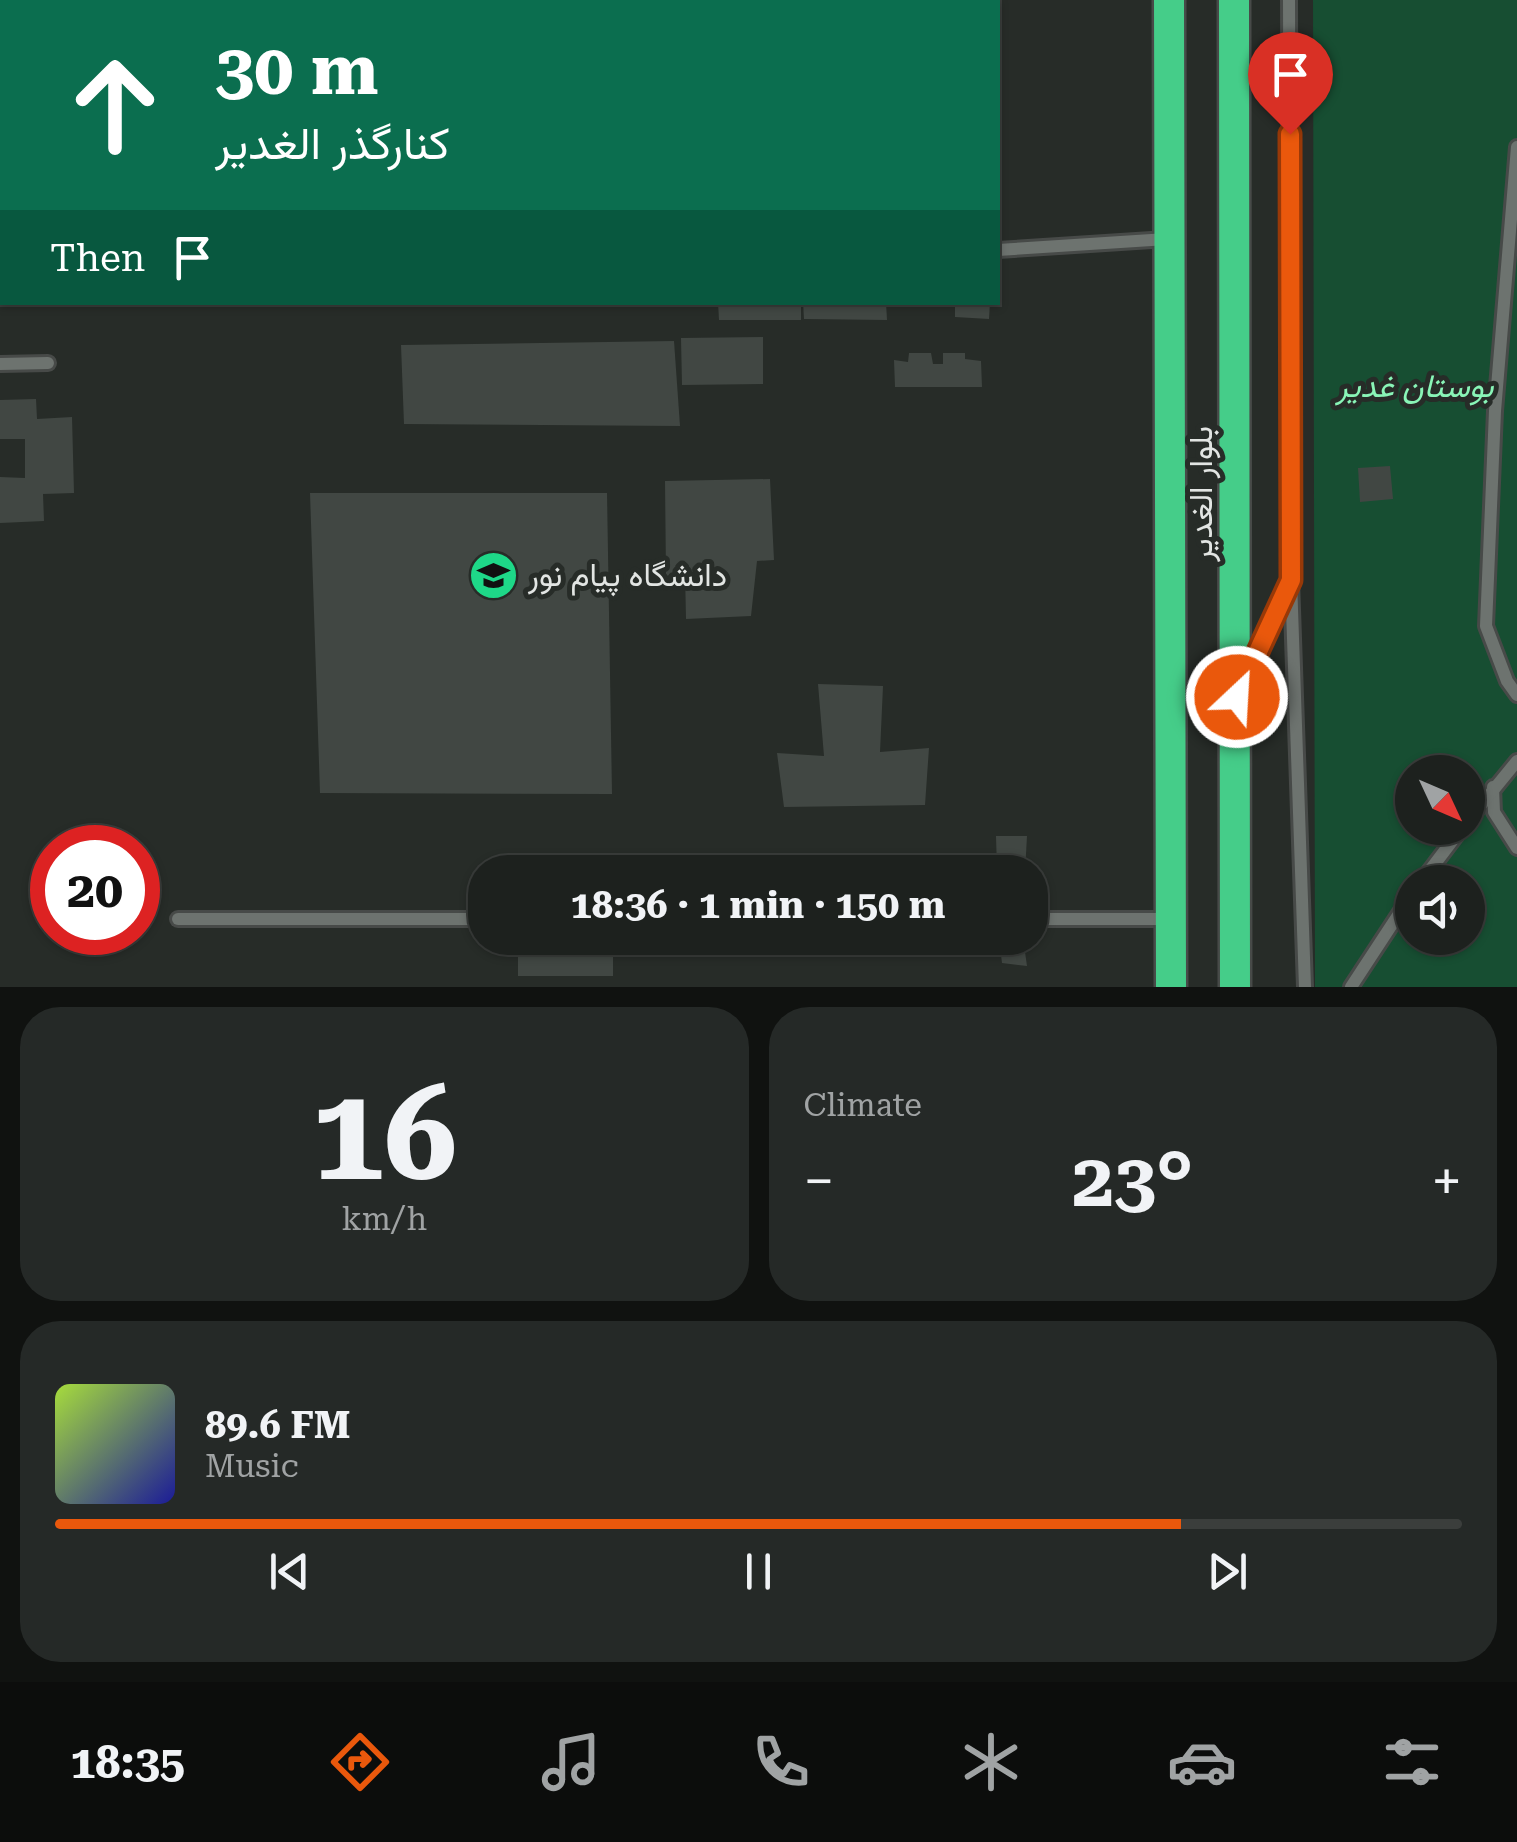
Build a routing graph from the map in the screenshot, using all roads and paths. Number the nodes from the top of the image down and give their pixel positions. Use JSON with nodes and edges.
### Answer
{"nodes":[{"id":1,"x":1169,"y":0,"type":"edge"},
{"id":2,"x":1234,"y":0,"type":"edge"},
{"id":3,"x":1289,"y":0,"type":"edge"},
{"id":4,"x":1517,"y":147,"type":"edge"},
{"id":5,"x":1170,"y":239,"type":"junction"},
{"id":6,"x":1000,"y":250,"type":"edge"},
{"id":7,"x":48,"y":363,"type":"dead end"},
{"id":8,"x":0,"y":364,"type":"edge"},
{"id":9,"x":1291,"y":580,"type":"junction"},
{"id":10,"x":1517,"y":695,"type":"edge"},
{"id":11,"x":1237,"y":697,"type":"junction"},
{"id":12,"x":1517,"y":762,"type":"edge"},
{"id":13,"x":1493,"y":787,"type":"junction"},
{"id":14,"x":1485,"y":798,"type":"edge"},
{"id":15,"x":1449,"y":845,"type":"edge"},
{"id":16,"x":1517,"y":848,"type":"edge"},
{"id":17,"x":1433,"y":865,"type":"edge"},
{"id":18,"x":1171,"y":918,"type":"junction"},
{"id":19,"x":178,"y":919,"type":"dead end"},
{"id":20,"x":468,"y":919,"type":"edge"},
{"id":21,"x":1048,"y":919,"type":"edge"},
{"id":22,"x":1395,"y":920,"type":"edge"},
{"id":23,"x":1171,"y":987,"type":"edge"},
{"id":24,"x":1235,"y":987,"type":"edge"},
{"id":25,"x":1305,"y":987,"type":"edge"},
{"id":26,"x":1351,"y":987,"type":"edge"}],
"edges":[{"from":1,"to":5,"type":"highway","name":"بلوار الغدیر"},
{"from":2,"to":11,"type":"highway","name":"بلوار الغدیر"},
{"from":3,"to":9,"type":"lane"},
{"from":4,"to":10,"type":"lane"},
{"from":5,"to":6,"type":"lane"},
{"from":5,"to":18,"type":"highway","name":"بلوار الغدیر"},
{"from":7,"to":8,"type":"lane"},
{"from":9,"to":11,"type":"lane"},
{"from":9,"to":25,"type":"lane"},
{"from":11,"to":24,"type":"highway","name":"بلوار الغدیر"},
{"from":12,"to":13,"type":"lane"},
{"from":13,"to":14,"type":"lane"},
{"from":13,"to":16,"type":"lane"},
{"from":15,"to":17,"type":"lane"},
{"from":18,"to":21,"type":"lane"},
{"from":18,"to":23,"type":"highway","name":"بلوار الغدیر"},
{"from":19,"to":20,"type":"lane"},
{"from":22,"to":26,"type":"lane"}]}
